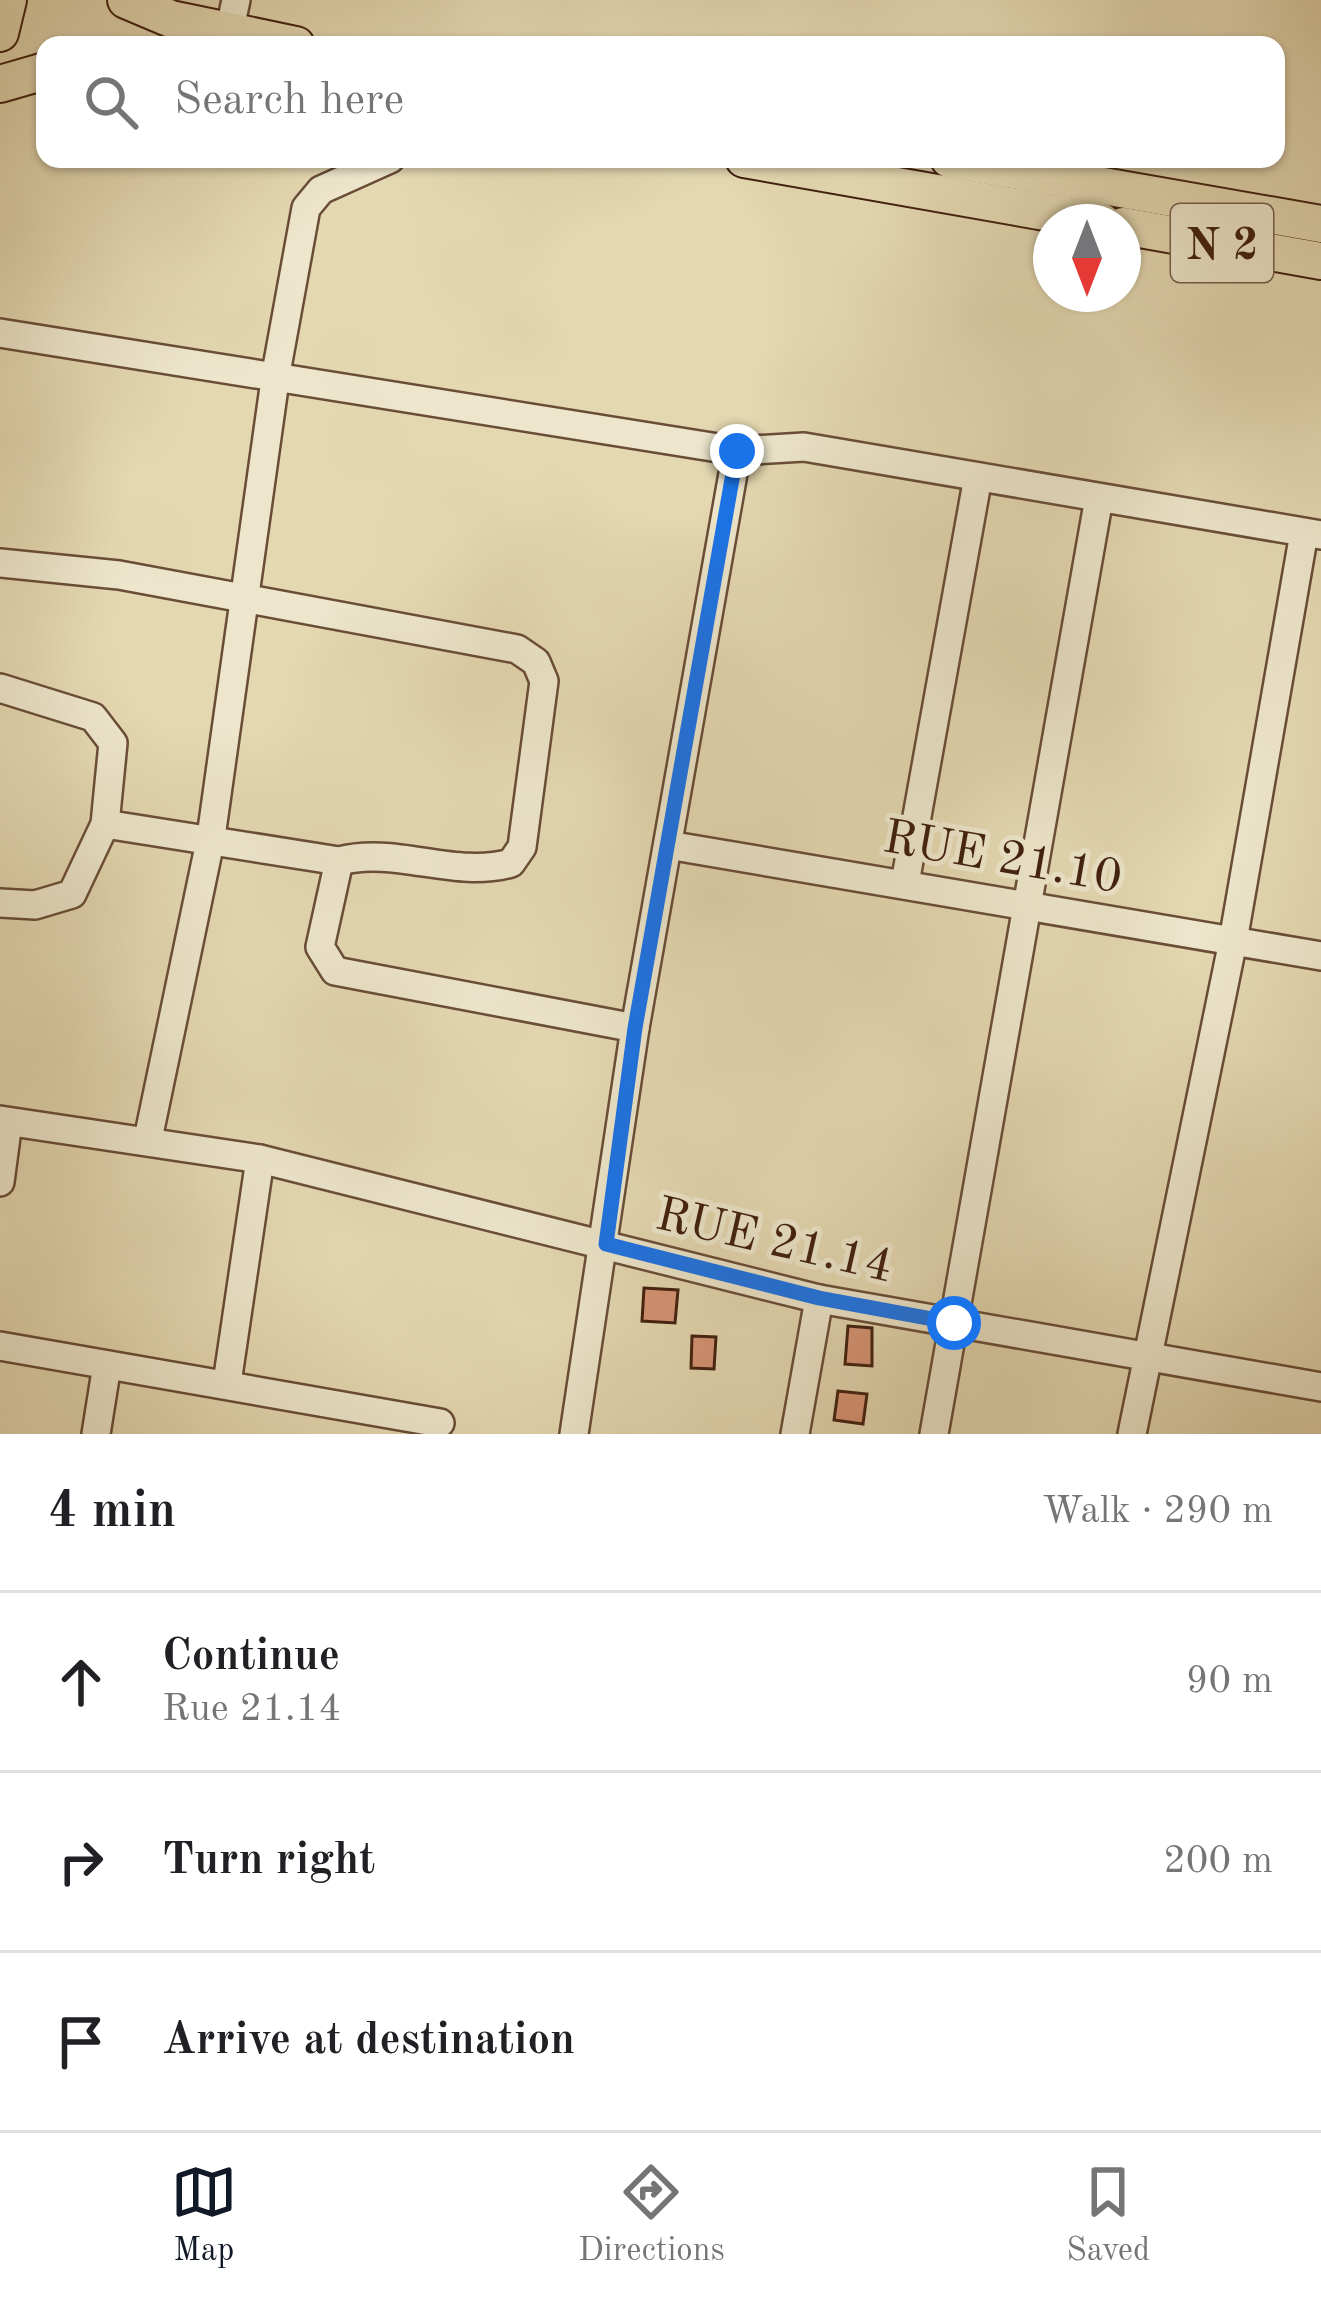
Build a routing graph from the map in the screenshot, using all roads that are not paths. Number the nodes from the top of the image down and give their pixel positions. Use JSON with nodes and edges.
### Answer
{"nodes":[{"id":1,"x":8,"y":0,"type":"edge"},
{"id":2,"x":126,"y":0,"type":"edge"},
{"id":3,"x":233,"y":17,"type":"edge"},
{"id":4,"x":0,"y":33,"type":"edge"},
{"id":5,"x":276,"y":36,"type":"edge"},
{"id":6,"x":36,"y":74,"type":"edge"},
{"id":7,"x":0,"y":84,"type":"edge"},
{"id":8,"x":369,"y":168,"type":"edge"},
{"id":9,"x":795,"y":168,"type":"edge"},
{"id":10,"x":1001,"y":168,"type":"edge"},
{"id":11,"x":1033,"y":210,"type":"edge"},
{"id":12,"x":1321,"y":224,"type":"edge"},
{"id":13,"x":1141,"y":229,"type":"edge"},
{"id":14,"x":1321,"y":261,"type":"edge"},
{"id":15,"x":0,"y":333,"type":"edge"},
{"id":16,"x":276,"y":373,"type":"junction"},
{"id":17,"x":737,"y":451,"type":"junction"},
{"id":18,"x":978,"y":477,"type":"junction"},
{"id":19,"x":1100,"y":498,"type":"junction"},
{"id":20,"x":1313,"y":534,"type":"edge"},
{"id":21,"x":0,"y":563,"type":"edge"},
{"id":22,"x":245,"y":601,"type":"junction"},
{"id":23,"x":0,"y":688,"type":"edge"},
{"id":24,"x":105,"y":824,"type":"junction"},
{"id":25,"x":211,"y":837,"type":"junction"},
{"id":26,"x":668,"y":845,"type":"junction"},
{"id":27,"x":339,"y":861,"type":"junction"},
{"id":28,"x":905,"y":883,"type":"junction"},
{"id":29,"x":0,"y":903,"type":"edge"},
{"id":30,"x":1026,"y":906,"type":"junction"},
{"id":31,"x":1233,"y":941,"type":"junction"},
{"id":32,"x":1321,"y":956,"type":"edge"},
{"id":33,"x":635,"y":1028,"type":"junction"},
{"id":34,"x":4,"y":1121,"type":"edge"},
{"id":35,"x":148,"y":1139,"type":"junction"},
{"id":36,"x":260,"y":1160,"type":"junction"},
{"id":37,"x":0,"y":1182,"type":"edge"},
{"id":38,"x":606,"y":1244,"type":"junction"},
{"id":39,"x":819,"y":1298,"type":"junction"},
{"id":40,"x":954,"y":1323,"type":"junction"},
{"id":41,"x":0,"y":1346,"type":"edge"},
{"id":42,"x":1145,"y":1356,"type":"junction"},
{"id":43,"x":107,"y":1365,"type":"junction"},
{"id":44,"x":227,"y":1384,"type":"junction"},
{"id":45,"x":1321,"y":1387,"type":"edge"},
{"id":46,"x":440,"y":1423,"type":"dead end"},
{"id":47,"x":96,"y":1434,"type":"edge"},
{"id":48,"x":574,"y":1434,"type":"edge"},
{"id":49,"x":795,"y":1434,"type":"edge"},
{"id":50,"x":934,"y":1434,"type":"edge"},
{"id":51,"x":1132,"y":1434,"type":"edge"}],
"edges":[{"from":1,"to":4,"type":"main road"},
{"from":2,"to":3,"type":"main road"},
{"from":3,"to":5,"type":"main road"},
{"from":6,"to":7,"type":"main road"},
{"from":8,"to":16,"type":"street"},
{"from":9,"to":11,"type":"main road","number":"N 2"},
{"from":10,"to":12,"type":"main road","number":"N 2"},
{"from":13,"to":14,"type":"main road","number":"N 2"},
{"from":15,"to":16,"type":"street"},
{"from":16,"to":17,"type":"street"},
{"from":16,"to":22,"type":"street"},
{"from":17,"to":18,"type":"street"},
{"from":17,"to":26,"type":"street"},
{"from":18,"to":19,"type":"street"},
{"from":18,"to":28,"type":"street"},
{"from":19,"to":20,"type":"street"},
{"from":19,"to":30,"type":"street"},
{"from":20,"to":31,"type":"street"},
{"from":21,"to":22,"type":"street"},
{"from":22,"to":25,"type":"street"},
{"from":22,"to":27,"type":"street"},
{"from":23,"to":24,"type":"street"},
{"from":24,"to":25,"type":"street"},
{"from":24,"to":29,"type":"street"},
{"from":25,"to":27,"type":"street"},
{"from":25,"to":35,"type":"street"},
{"from":26,"to":28,"type":"street","name":"RUE 21.10"},
{"from":26,"to":33,"type":"street"},
{"from":27,"to":33,"type":"street"},
{"from":28,"to":30,"type":"street","name":"RUE 21.10"},
{"from":30,"to":31,"type":"street","name":"RUE 21.10"},
{"from":30,"to":40,"type":"street"},
{"from":31,"to":32,"type":"street","name":"RUE 21.10"},
{"from":31,"to":42,"type":"street"},
{"from":33,"to":38,"type":"street"},
{"from":34,"to":35,"type":"street","name":"RUE 21.14"},
{"from":34,"to":37,"type":"street"},
{"from":35,"to":36,"type":"street","name":"RUE 21.14"},
{"from":36,"to":38,"type":"street","name":"RUE 21.14"},
{"from":36,"to":44,"type":"street"},
{"from":38,"to":39,"type":"street","name":"RUE 21.14"},
{"from":38,"to":48,"type":"street"},
{"from":39,"to":40,"type":"street","name":"RUE 21.14"},
{"from":39,"to":49,"type":"street"},
{"from":40,"to":42,"type":"street","name":"RUE 21.14"},
{"from":40,"to":50,"type":"street"},
{"from":41,"to":43,"type":"street"},
{"from":42,"to":45,"type":"street","name":"RUE 21.14"},
{"from":42,"to":51,"type":"street"},
{"from":43,"to":44,"type":"street"},
{"from":43,"to":47,"type":"street"},
{"from":44,"to":46,"type":"street"}]}
